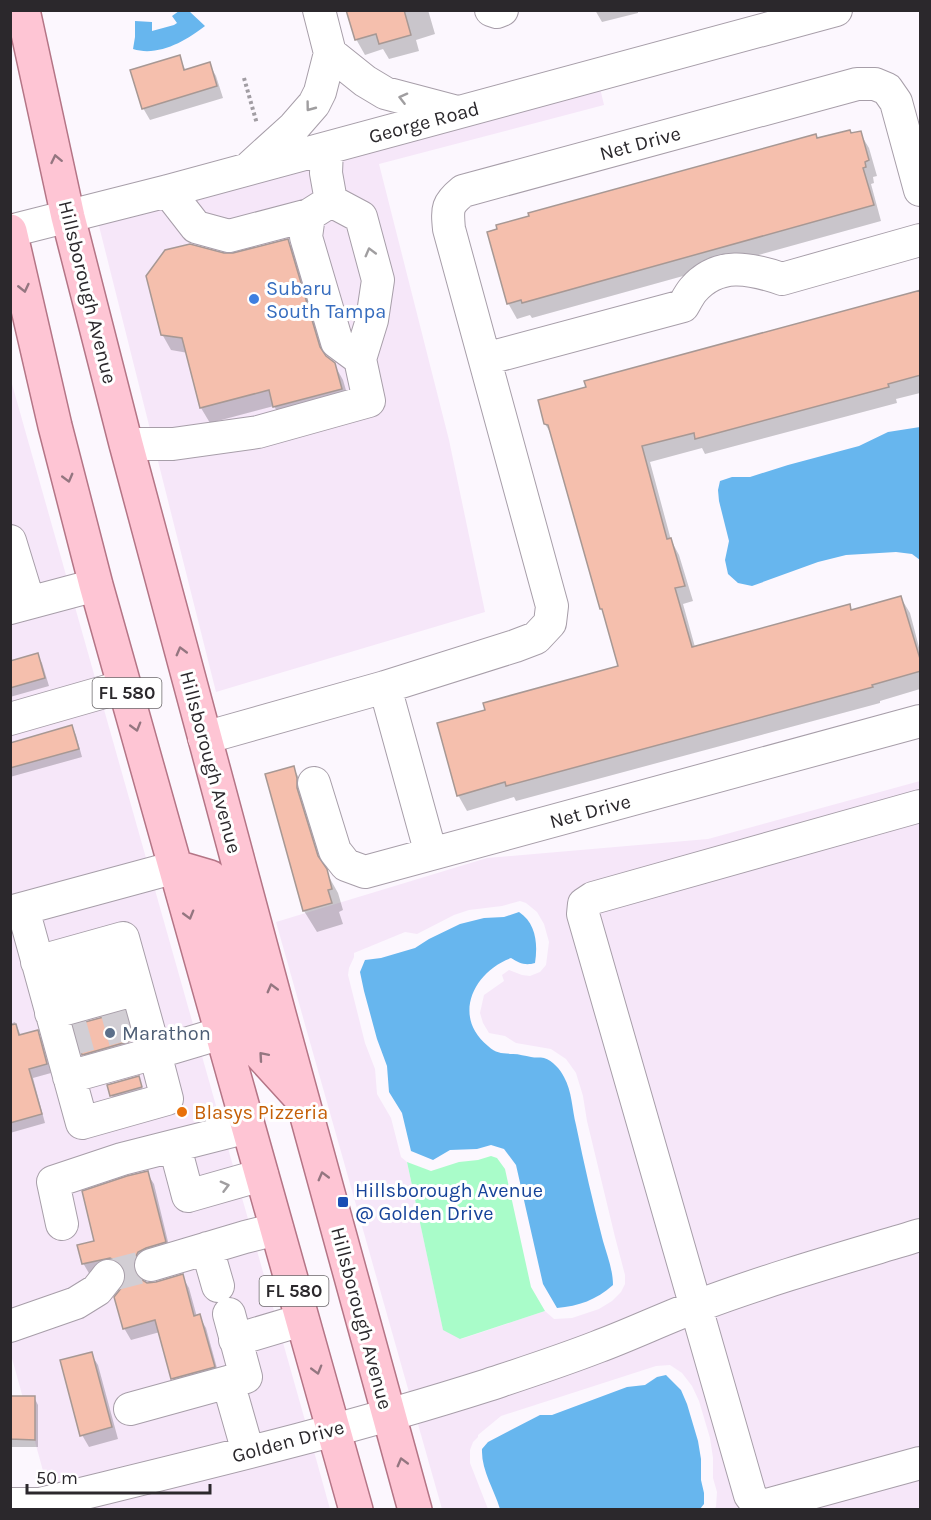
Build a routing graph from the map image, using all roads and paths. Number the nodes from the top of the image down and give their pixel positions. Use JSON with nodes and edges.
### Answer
{"nodes":[{"id":1,"x":23,"y":10,"type":"edge"},
{"id":2,"x":319,"y":10,"type":"edge"},
{"id":3,"x":491,"y":10,"type":"edge"},
{"id":4,"x":502,"y":10,"type":"edge"},
{"id":5,"x":836,"y":10,"type":"edge"},
{"id":6,"x":330,"y":53,"type":"junction"},
{"id":7,"x":244,"y":78,"type":"dead end"},
{"id":8,"x":460,"y":112,"type":"junction"},
{"id":9,"x":258,"y":124,"type":"dead end"},
{"id":10,"x":327,"y":148,"type":"junction"},
{"id":11,"x":245,"y":170,"type":"junction"},
{"id":12,"x":921,"y":190,"type":"edge"},
{"id":13,"x":168,"y":191,"type":"junction"},
{"id":14,"x":320,"y":208,"type":"junction"},
{"id":15,"x":68,"y":217,"type":"junction"},
{"id":16,"x":10,"y":231,"type":"edge"},
{"id":17,"x":921,"y":240,"type":"edge"},
{"id":18,"x":360,"y":359,"type":"junction"},
{"id":19,"x":485,"y":359,"type":"junction"},
{"id":20,"x":126,"y":444,"type":"junction"},
{"id":21,"x":10,"y":541,"type":"edge"},
{"id":22,"x":96,"y":585,"type":"junction"},
{"id":23,"x":20,"y":605,"type":"edge"},
{"id":24,"x":125,"y":686,"type":"junction"},
{"id":25,"x":385,"y":687,"type":"junction"},
{"id":26,"x":10,"y":719,"type":"edge"},
{"id":27,"x":921,"y":721,"type":"edge"},
{"id":28,"x":204,"y":738,"type":"junction"},
{"id":29,"x":314,"y":783,"type":"dead end"},
{"id":30,"x":921,"y":806,"type":"edge"},
{"id":31,"x":431,"y":854,"type":"junction"},
{"id":32,"x":176,"y":867,"type":"junction"},
{"id":33,"x":17,"y":911,"type":"edge"},
{"id":34,"x":133,"y":975,"type":"junction"},
{"id":35,"x":44,"y":987,"type":"junction"},
{"id":36,"x":222,"y":1033,"type":"junction"},
{"id":37,"x":158,"y":1066,"type":"junction"},
{"id":38,"x":72,"y":1090,"type":"junction"},
{"id":39,"x":302,"y":1100,"type":"junction"},
{"id":40,"x":249,"y":1127,"type":"junction"},
{"id":41,"x":175,"y":1147,"type":"junction"},
{"id":42,"x":262,"y":1176,"type":"junction"},
{"id":43,"x":62,"y":1224,"type":"dead end"},
{"id":44,"x":277,"y":1229,"type":"junction"},
{"id":45,"x":921,"y":1235,"type":"edge"},
{"id":46,"x":207,"y":1248,"type":"junction"},
{"id":47,"x":151,"y":1265,"type":"tunnel mouth"},
{"id":48,"x":108,"y":1276,"type":"tunnel mouth"},
{"id":49,"x":697,"y":1306,"type":"junction"},
{"id":50,"x":227,"y":1313,"type":"junction"},
{"id":51,"x":302,"y":1320,"type":"junction"},
{"id":52,"x":10,"y":1326,"type":"edge"},
{"id":53,"x":228,"y":1382,"type":"junction"},
{"id":54,"x":130,"y":1409,"type":"dead end"},
{"id":55,"x":389,"y":1414,"type":"junction"},
{"id":56,"x":334,"y":1430,"type":"junction"},
{"id":57,"x":248,"y":1452,"type":"junction"},
{"id":58,"x":921,"y":1463,"type":"edge"},
{"id":59,"x":71,"y":1503,"type":"edge"},
{"id":60,"x":10,"y":1504,"type":"edge"},
{"id":61,"x":356,"y":1509,"type":"edge"},
{"id":62,"x":415,"y":1509,"type":"edge"}],
"edges":[{"from":15,"to":1,"type":"main road","name":"Hillsborough Avenue","number":"FL 580","one_way":true},
{"from":2,"to":6,"type":"street"},
{"from":3,"to":4,"type":"street"},
{"from":5,"to":8,"type":"street","name":"George Road"},
{"from":8,"to":6,"type":"street","one_way":true},
{"from":6,"to":11,"type":"street","one_way":true},
{"from":7,"to":9,"type":"path"},
{"from":8,"to":10,"type":"street","name":"George Road"},
{"from":10,"to":11,"type":"street","name":"George Road"},
{"from":10,"to":14,"type":"street"},
{"from":11,"to":13,"type":"street","name":"George Road"},
{"from":12,"to":19,"type":"street","name":"Net Drive"},
{"from":13,"to":14,"type":"street"},
{"from":13,"to":15,"type":"street","name":"George Road"},
{"from":14,"to":18,"type":"street"},
{"from":18,"to":14,"type":"street","one_way":true},
{"from":15,"to":16,"type":"street","name":"George Road"},
{"from":15,"to":20,"type":"main road","name":"Hillsborough Avenue","number":"FL 580"},
{"from":16,"to":22,"type":"main road","number":"FL 580","one_way":true},
{"from":17,"to":19,"type":"street"},
{"from":18,"to":20,"type":"street"},
{"from":19,"to":25,"type":"street","name":"Net Drive"},
{"from":28,"to":20,"type":"main road","name":"Hillsborough Avenue","number":"FL 580","one_way":true},
{"from":21,"to":23,"type":"street"},
{"from":22,"to":23,"type":"street"},
{"from":22,"to":24,"type":"main road","number":"FL 580"},
{"from":24,"to":26,"type":"street"},
{"from":24,"to":32,"type":"main road","number":"FL 580","one_way":true},
{"from":25,"to":28,"type":"street","name":"Net Drive"},
{"from":25,"to":31,"type":"street"},
{"from":27,"to":31,"type":"street","name":"Net Drive"},
{"from":39,"to":28,"type":"main road","name":"Hillsborough Avenue","number":"FL 580","one_way":true},
{"from":29,"to":31,"type":"street","name":"Net Drive"},
{"from":30,"to":49,"type":"street"},
{"from":32,"to":33,"type":"street"},
{"from":32,"to":36,"type":"main road","number":"FL 580","one_way":true},
{"from":39,"to":32,"type":"main road","one_way":true},
{"from":33,"to":35,"type":"street"},
{"from":34,"to":35,"type":"street"},
{"from":34,"to":35,"type":"street"},
{"from":34,"to":37,"type":"street"},
{"from":35,"to":38,"type":"street"},
{"from":36,"to":37,"type":"street"},
{"from":36,"to":40,"type":"main road","number":"FL 580"},
{"from":37,"to":38,"type":"street"},
{"from":37,"to":38,"type":"street"},
{"from":55,"to":39,"type":"main road","name":"Hillsborough Avenue","number":"FL 580","one_way":true},
{"from":40,"to":41,"type":"street"},
{"from":40,"to":42,"type":"main road","number":"FL 580"},
{"from":41,"to":42,"type":"street","one_way":true},
{"from":41,"to":43,"type":"street"},
{"from":42,"to":44,"type":"main road","number":"FL 580"},
{"from":44,"to":46,"type":"street"},
{"from":44,"to":51,"type":"main road","number":"FL 580"},
{"from":45,"to":49,"type":"street","name":"Golden Drive"},
{"from":46,"to":47,"type":"street"},
{"from":46,"to":50,"type":"street"},
{"from":48,"to":52,"type":"street"},
{"from":49,"to":55,"type":"street","name":"Golden Drive"},
{"from":49,"to":58,"type":"street"},
{"from":50,"to":51,"type":"street"},
{"from":50,"to":53,"type":"street"},
{"from":51,"to":56,"type":"main road","number":"FL 580","one_way":true},
{"from":53,"to":54,"type":"street"},
{"from":53,"to":57,"type":"street"},
{"from":55,"to":56,"type":"street","name":"Golden Drive"},
{"from":62,"to":55,"type":"main road","name":"Hillsborough Avenue","number":"FL 580","one_way":true},
{"from":56,"to":57,"type":"street","name":"Golden Drive"},
{"from":56,"to":61,"type":"main road","number":"FL 580"},
{"from":57,"to":59,"type":"street","name":"Golden Drive"},
{"from":59,"to":60,"type":"street","name":"Golden Drive"}]}
